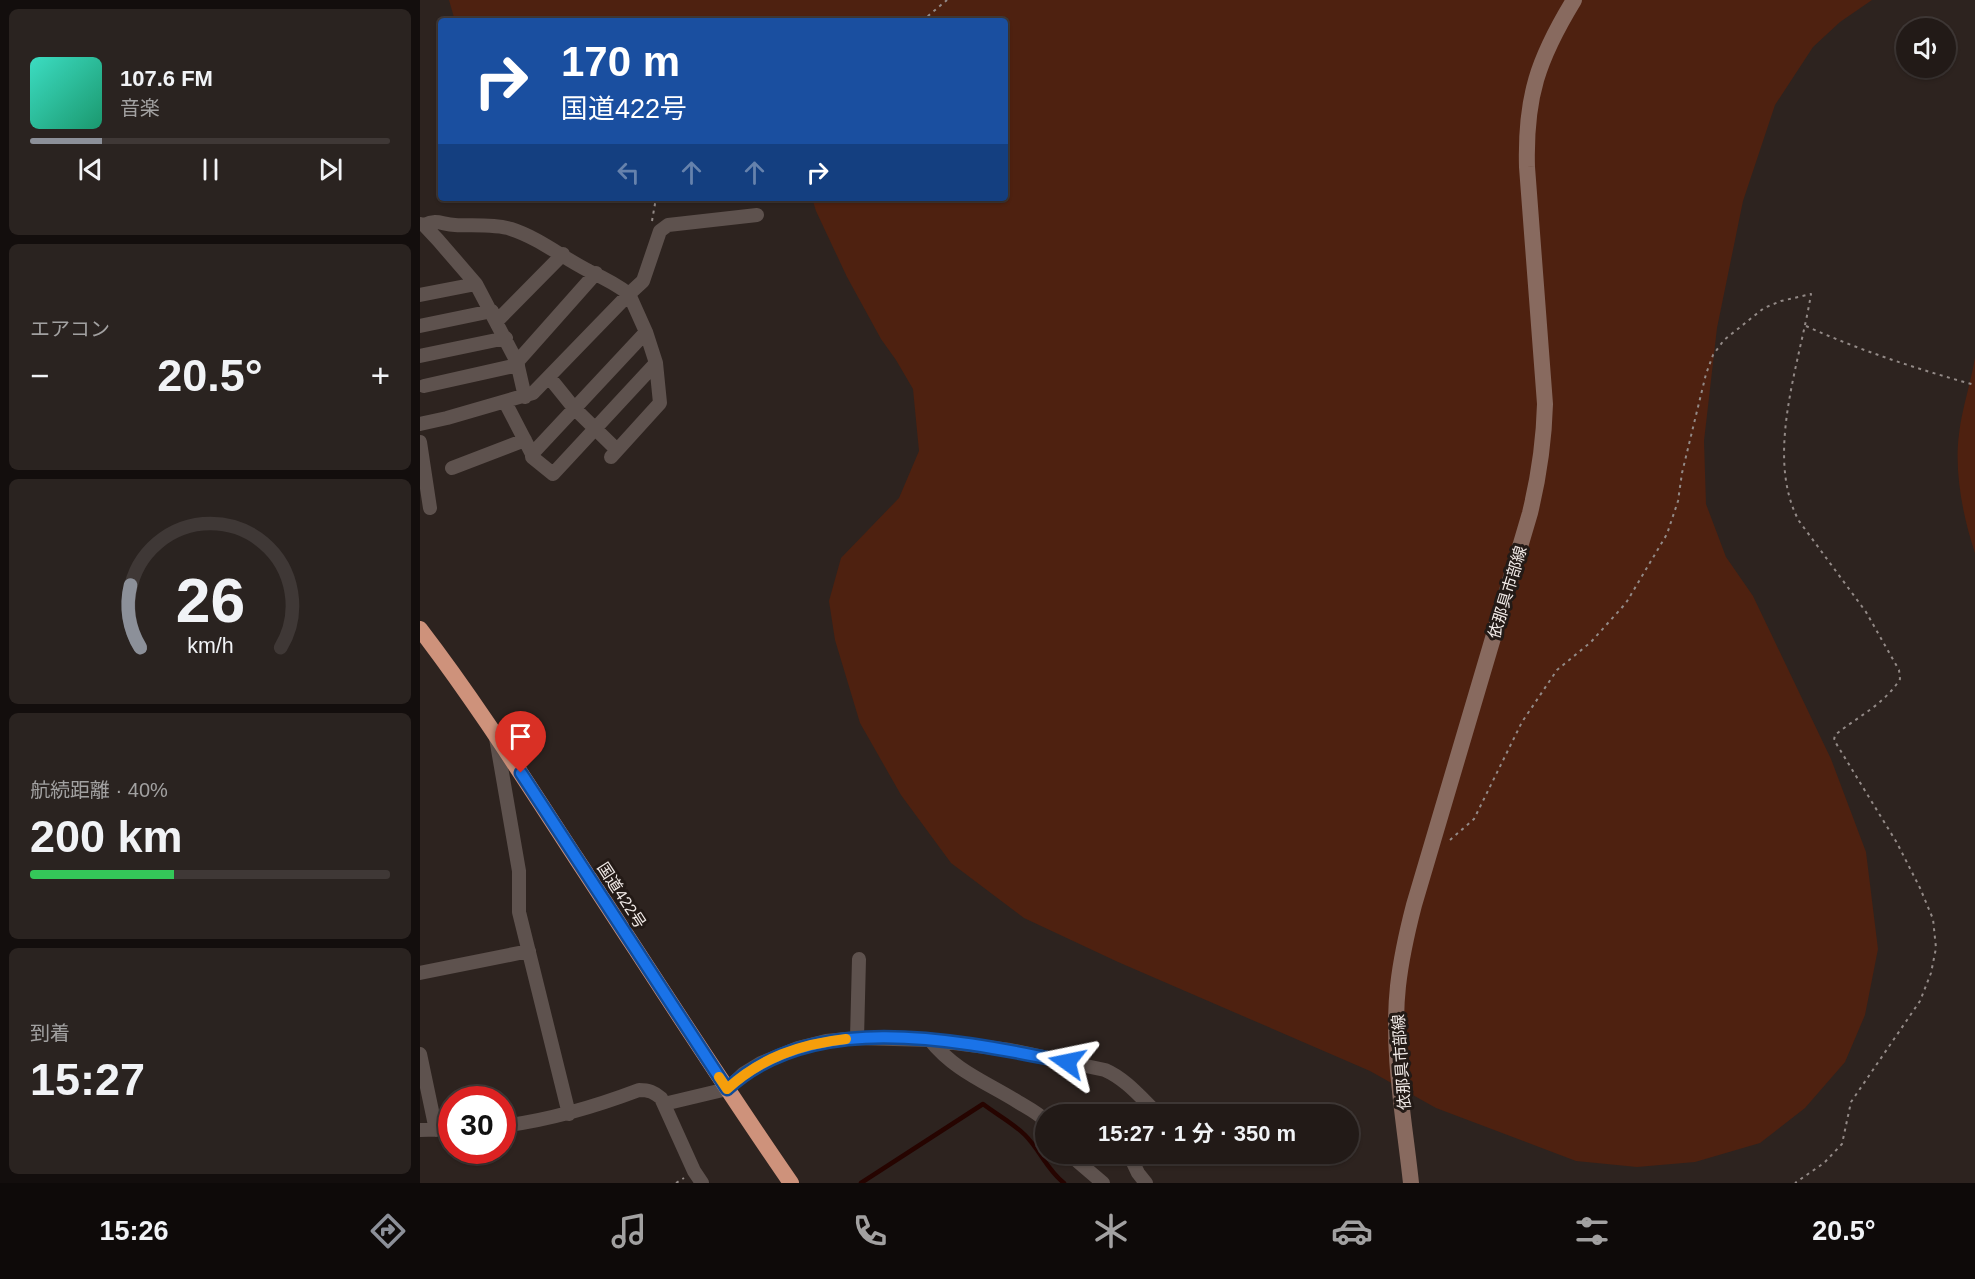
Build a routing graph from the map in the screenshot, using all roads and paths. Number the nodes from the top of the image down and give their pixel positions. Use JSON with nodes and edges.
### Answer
{"nodes":[{"id":1,"x":946,"y":0,"type":"edge"},
{"id":2,"x":1574,"y":0,"type":"edge"},
{"id":3,"x":925,"y":18,"type":"edge"},
{"id":4,"x":757,"y":215,"type":"dead end"},
{"id":5,"x":422,"y":225,"type":"edge"},
{"id":6,"x":562,"y":254,"type":"junction"},
{"id":7,"x":596,"y":273,"type":"junction"},
{"id":8,"x":476,"y":284,"type":"junction"},
{"id":9,"x":629,"y":294,"type":"junction"},
{"id":10,"x":420,"y":295,"type":"edge"},
{"id":11,"x":494,"y":316,"type":"junction"},
{"id":12,"x":420,"y":326,"type":"edge"},
{"id":13,"x":1806,"y":326,"type":"junction"},
{"id":14,"x":646,"y":332,"type":"junction"},
{"id":15,"x":506,"y":338,"type":"junction"},
{"id":16,"x":420,"y":356,"type":"edge"},
{"id":17,"x":656,"y":363,"type":"junction"},
{"id":18,"x":518,"y":364,"type":"junction"},
{"id":19,"x":549,"y":377,"type":"junction"},
{"id":20,"x":1975,"y":385,"type":"edge"},
{"id":21,"x":424,"y":386,"type":"dead end"},
{"id":22,"x":525,"y":397,"type":"junction"},
{"id":23,"x":505,"y":402,"type":"junction"},
{"id":24,"x":574,"y":408,"type":"junction"},
{"id":25,"x":420,"y":423,"type":"edge"},
{"id":26,"x":596,"y":429,"type":"junction"},
{"id":27,"x":525,"y":440,"type":"junction"},
{"id":28,"x":420,"y":442,"type":"edge"},
{"id":29,"x":532,"y":454,"type":"junction"},
{"id":30,"x":452,"y":468,"type":"dead end"},
{"id":31,"x":430,"y":508,"type":"dead end"},
{"id":32,"x":420,"y":629,"type":"edge"},
{"id":33,"x":495,"y":734,"type":"junction"},
{"id":34,"x":1427,"y":859,"type":"junction"},
{"id":35,"x":529,"y":951,"type":"junction"},
{"id":36,"x":859,"y":959,"type":"dead end"},
{"id":37,"x":420,"y":973,"type":"edge"},
{"id":38,"x":857,"y":1038,"type":"junction"},
{"id":39,"x":930,"y":1040,"type":"junction"},
{"id":40,"x":420,"y":1054,"type":"edge"},
{"id":41,"x":727,"y":1089,"type":"junction"},
{"id":42,"x":664,"y":1104,"type":"junction"},
{"id":43,"x":1147,"y":1104,"type":"edge"},
{"id":44,"x":569,"y":1114,"type":"junction"},
{"id":45,"x":1035,"y":1114,"type":"edge"},
{"id":46,"x":516,"y":1124,"type":"edge"},
{"id":47,"x":420,"y":1130,"type":"edge"},
{"id":48,"x":436,"y":1130,"type":"joint"},
{"id":49,"x":1081,"y":1164,"type":"edge"},
{"id":50,"x":1134,"y":1164,"type":"edge"},
{"id":51,"x":702,"y":1183,"type":"edge"},
{"id":52,"x":791,"y":1183,"type":"edge"},
{"id":53,"x":1103,"y":1183,"type":"edge"},
{"id":54,"x":1146,"y":1183,"type":"edge"},
{"id":55,"x":1411,"y":1183,"type":"edge"},
{"id":56,"x":1795,"y":1183,"type":"edge"}],
"edges":[{"from":1,"to":3,"type":"path"},
{"from":2,"to":34,"type":"main road","name":"依那具市部線"},
{"from":4,"to":9,"type":"street"},
{"from":5,"to":6,"type":"street"},
{"from":5,"to":8,"type":"street"},
{"from":6,"to":7,"type":"street"},
{"from":6,"to":11,"type":"street"},
{"from":7,"to":9,"type":"street"},
{"from":7,"to":18,"type":"street"},
{"from":8,"to":10,"type":"street"},
{"from":8,"to":11,"type":"street"},
{"from":9,"to":14,"type":"street"},
{"from":9,"to":19,"type":"street"},
{"from":11,"to":12,"type":"street"},
{"from":11,"to":15,"type":"street"},
{"from":13,"to":20,"type":"path"},
{"from":13,"to":34,"type":"path"},
{"from":13,"to":56,"type":"path"},
{"from":14,"to":17,"type":"street"},
{"from":14,"to":24,"type":"street"},
{"from":15,"to":16,"type":"street"},
{"from":15,"to":18,"type":"street"},
{"from":17,"to":26,"type":"street"},
{"from":17,"to":26,"type":"street"},
{"from":18,"to":21,"type":"street"},
{"from":18,"to":22,"type":"street"},
{"from":19,"to":22,"type":"street"},
{"from":19,"to":24,"type":"street"},
{"from":22,"to":23,"type":"street"},
{"from":23,"to":25,"type":"street"},
{"from":23,"to":27,"type":"street"},
{"from":24,"to":26,"type":"street"},
{"from":24,"to":29,"type":"street"},
{"from":26,"to":29,"type":"street"},
{"from":27,"to":29,"type":"street"},
{"from":27,"to":30,"type":"street"},
{"from":28,"to":31,"type":"street"},
{"from":32,"to":33,"type":"highway","name":"国道422号"},
{"from":33,"to":35,"type":"street"},
{"from":33,"to":41,"type":"highway","name":"国道422号"},
{"from":34,"to":55,"type":"main road","name":"依那具市部線"},
{"from":35,"to":37,"type":"street"},
{"from":35,"to":44,"type":"street"},
{"from":36,"to":38,"type":"street"},
{"from":38,"to":39,"type":"street"},
{"from":38,"to":41,"type":"street"},
{"from":39,"to":43,"type":"street"},
{"from":39,"to":45,"type":"street"},
{"from":40,"to":48,"type":"street"},
{"from":41,"to":42,"type":"street"},
{"from":41,"to":52,"type":"highway","name":"国道422号"},
{"from":42,"to":44,"type":"street"},
{"from":42,"to":51,"type":"street"},
{"from":44,"to":46,"type":"street"},
{"from":47,"to":48,"type":"street"},
{"from":49,"to":53,"type":"street"},
{"from":50,"to":54,"type":"street"}]}
